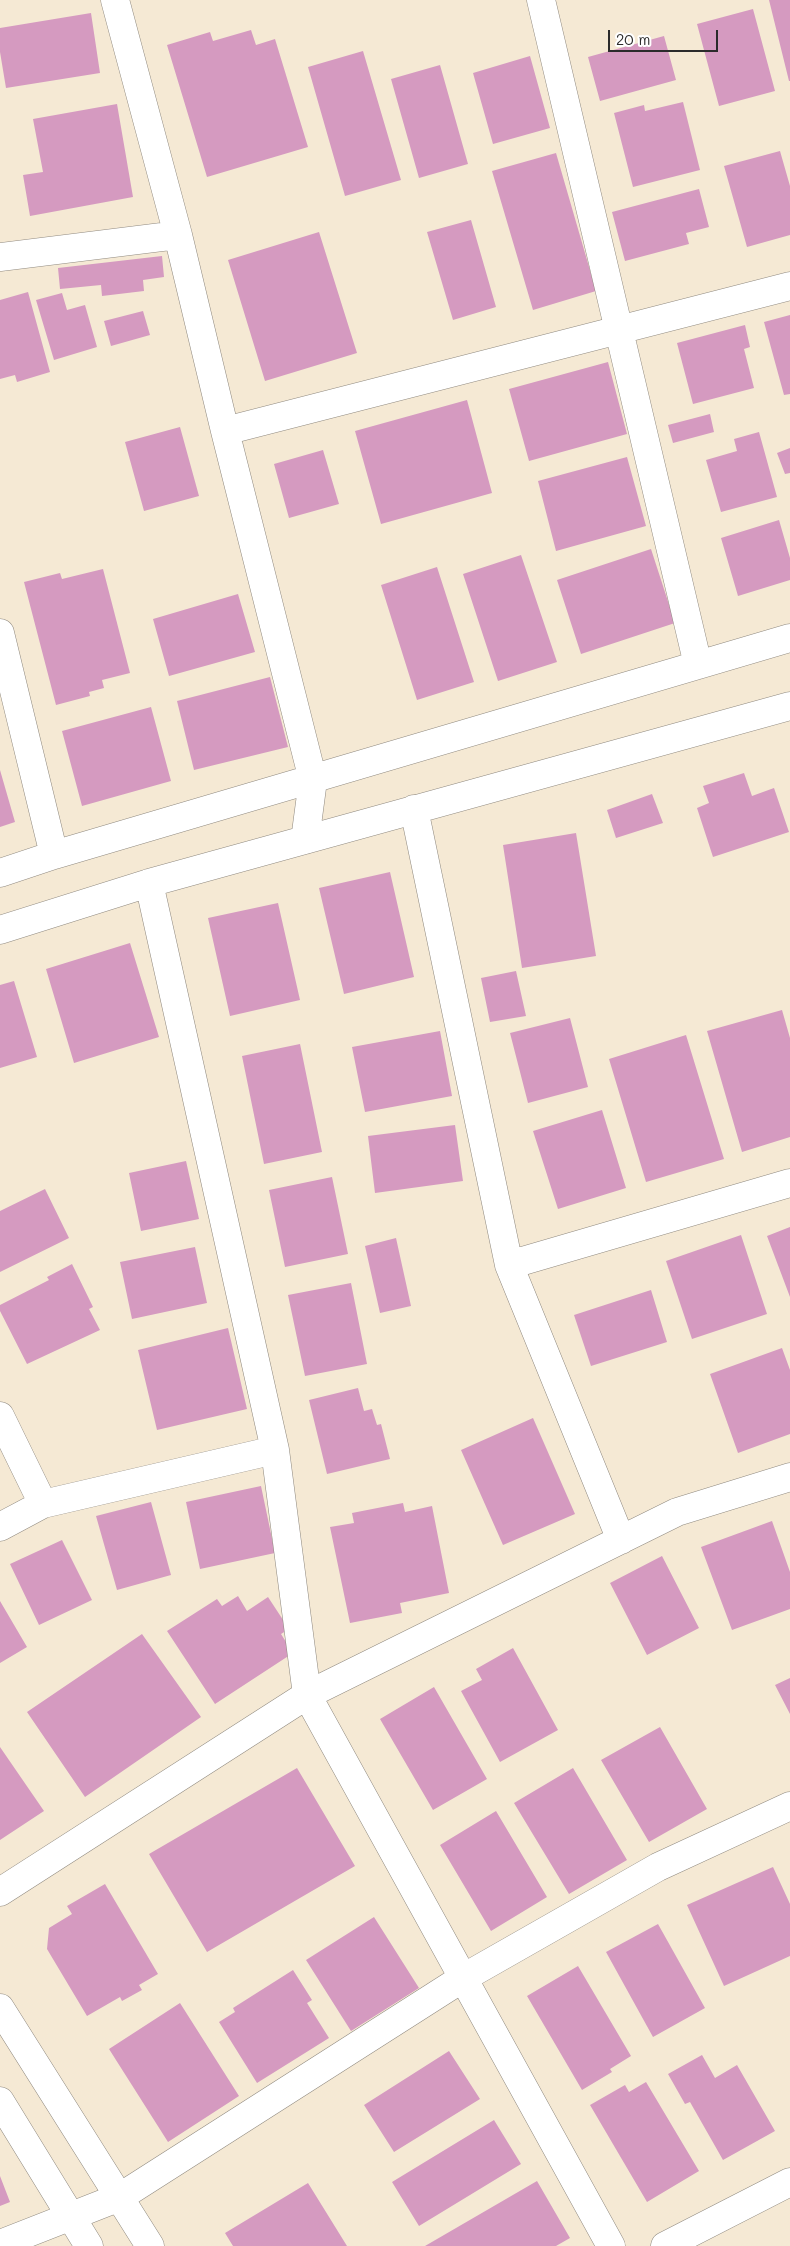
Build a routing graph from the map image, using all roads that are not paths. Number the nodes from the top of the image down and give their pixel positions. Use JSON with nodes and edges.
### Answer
{"nodes":[{"id":1,"x":115,"y":0,"type":"edge"},
{"id":2,"x":541,"y":0,"type":"edge"},
{"id":3,"x":178,"y":235,"type":"junction"},
{"id":4,"x":0,"y":257,"type":"edge"},
{"id":5,"x":790,"y":286,"type":"edge"},
{"id":6,"x":620,"y":331,"type":"junction"},
{"id":7,"x":225,"y":431,"type":"junction"},
{"id":8,"x":0,"y":633,"type":"edge"},
{"id":9,"x":790,"y":638,"type":"edge"},
{"id":10,"x":698,"y":665,"type":"junction"},
{"id":11,"x":790,"y":706,"type":"edge"},
{"id":12,"x":312,"y":780,"type":"junction"},
{"id":13,"x":414,"y":809,"type":"junction"},
{"id":14,"x":305,"y":840,"type":"junction"},
{"id":15,"x":54,"y":855,"type":"junction"},
{"id":16,"x":0,"y":873,"type":"edge"},
{"id":17,"x":149,"y":883,"type":"junction"},
{"id":18,"x":0,"y":930,"type":"edge"},
{"id":19,"x":790,"y":1183,"type":"edge"},
{"id":20,"x":509,"y":1265,"type":"junction"},
{"id":21,"x":0,"y":1416,"type":"edge"},
{"id":22,"x":275,"y":1450,"type":"junction"},
{"id":23,"x":790,"y":1477,"type":"edge"},
{"id":24,"x":43,"y":1504,"type":"junction"},
{"id":25,"x":0,"y":1527,"type":"edge"},
{"id":26,"x":621,"y":1540,"type":"junction"},
{"id":27,"x":307,"y":1695,"type":"junction"},
{"id":28,"x":790,"y":1806,"type":"edge"},
{"id":29,"x":0,"y":1892,"type":"edge"},
{"id":30,"x":463,"y":1978,"type":"junction"},
{"id":31,"x":0,"y":2008,"type":"edge"},
{"id":32,"x":0,"y":2101,"type":"edge"},
{"id":33,"x":790,"y":2182,"type":"edge"},
{"id":34,"x":120,"y":2197,"type":"junction"},
{"id":35,"x":72,"y":2216,"type":"junction"},
{"id":36,"x":0,"y":2244,"type":"edge"},
{"id":37,"x":89,"y":2246,"type":"edge"},
{"id":38,"x":150,"y":2246,"type":"edge"},
{"id":39,"x":611,"y":2246,"type":"edge"},
{"id":40,"x":665,"y":2246,"type":"edge"}],
"edges":[{"from":1,"to":3,"type":"street"},
{"from":2,"to":6,"type":"street"},
{"from":3,"to":4,"type":"street"},
{"from":3,"to":7,"type":"street"},
{"from":5,"to":6,"type":"street"},
{"from":6,"to":7,"type":"street"},
{"from":6,"to":10,"type":"street"},
{"from":7,"to":12,"type":"street"},
{"from":8,"to":15,"type":"street"},
{"from":9,"to":10,"type":"street"},
{"from":10,"to":12,"type":"street"},
{"from":11,"to":13,"type":"street"},
{"from":12,"to":14,"type":"street"},
{"from":12,"to":15,"type":"street"},
{"from":13,"to":14,"type":"street"},
{"from":13,"to":20,"type":"street"},
{"from":14,"to":17,"type":"street"},
{"from":15,"to":16,"type":"street"},
{"from":17,"to":18,"type":"street"},
{"from":17,"to":22,"type":"street"},
{"from":19,"to":20,"type":"street"},
{"from":20,"to":26,"type":"street"},
{"from":21,"to":24,"type":"street"},
{"from":22,"to":24,"type":"street"},
{"from":22,"to":27,"type":"street"},
{"from":23,"to":26,"type":"street"},
{"from":24,"to":25,"type":"street"},
{"from":26,"to":27,"type":"street"},
{"from":27,"to":29,"type":"street"},
{"from":27,"to":30,"type":"street"},
{"from":28,"to":30,"type":"street"},
{"from":30,"to":34,"type":"street"},
{"from":30,"to":39,"type":"street"},
{"from":31,"to":34,"type":"street"},
{"from":32,"to":35,"type":"street"},
{"from":33,"to":40,"type":"street"},
{"from":34,"to":35,"type":"street"},
{"from":34,"to":38,"type":"street"},
{"from":35,"to":36,"type":"street"},
{"from":35,"to":37,"type":"street"}]}
